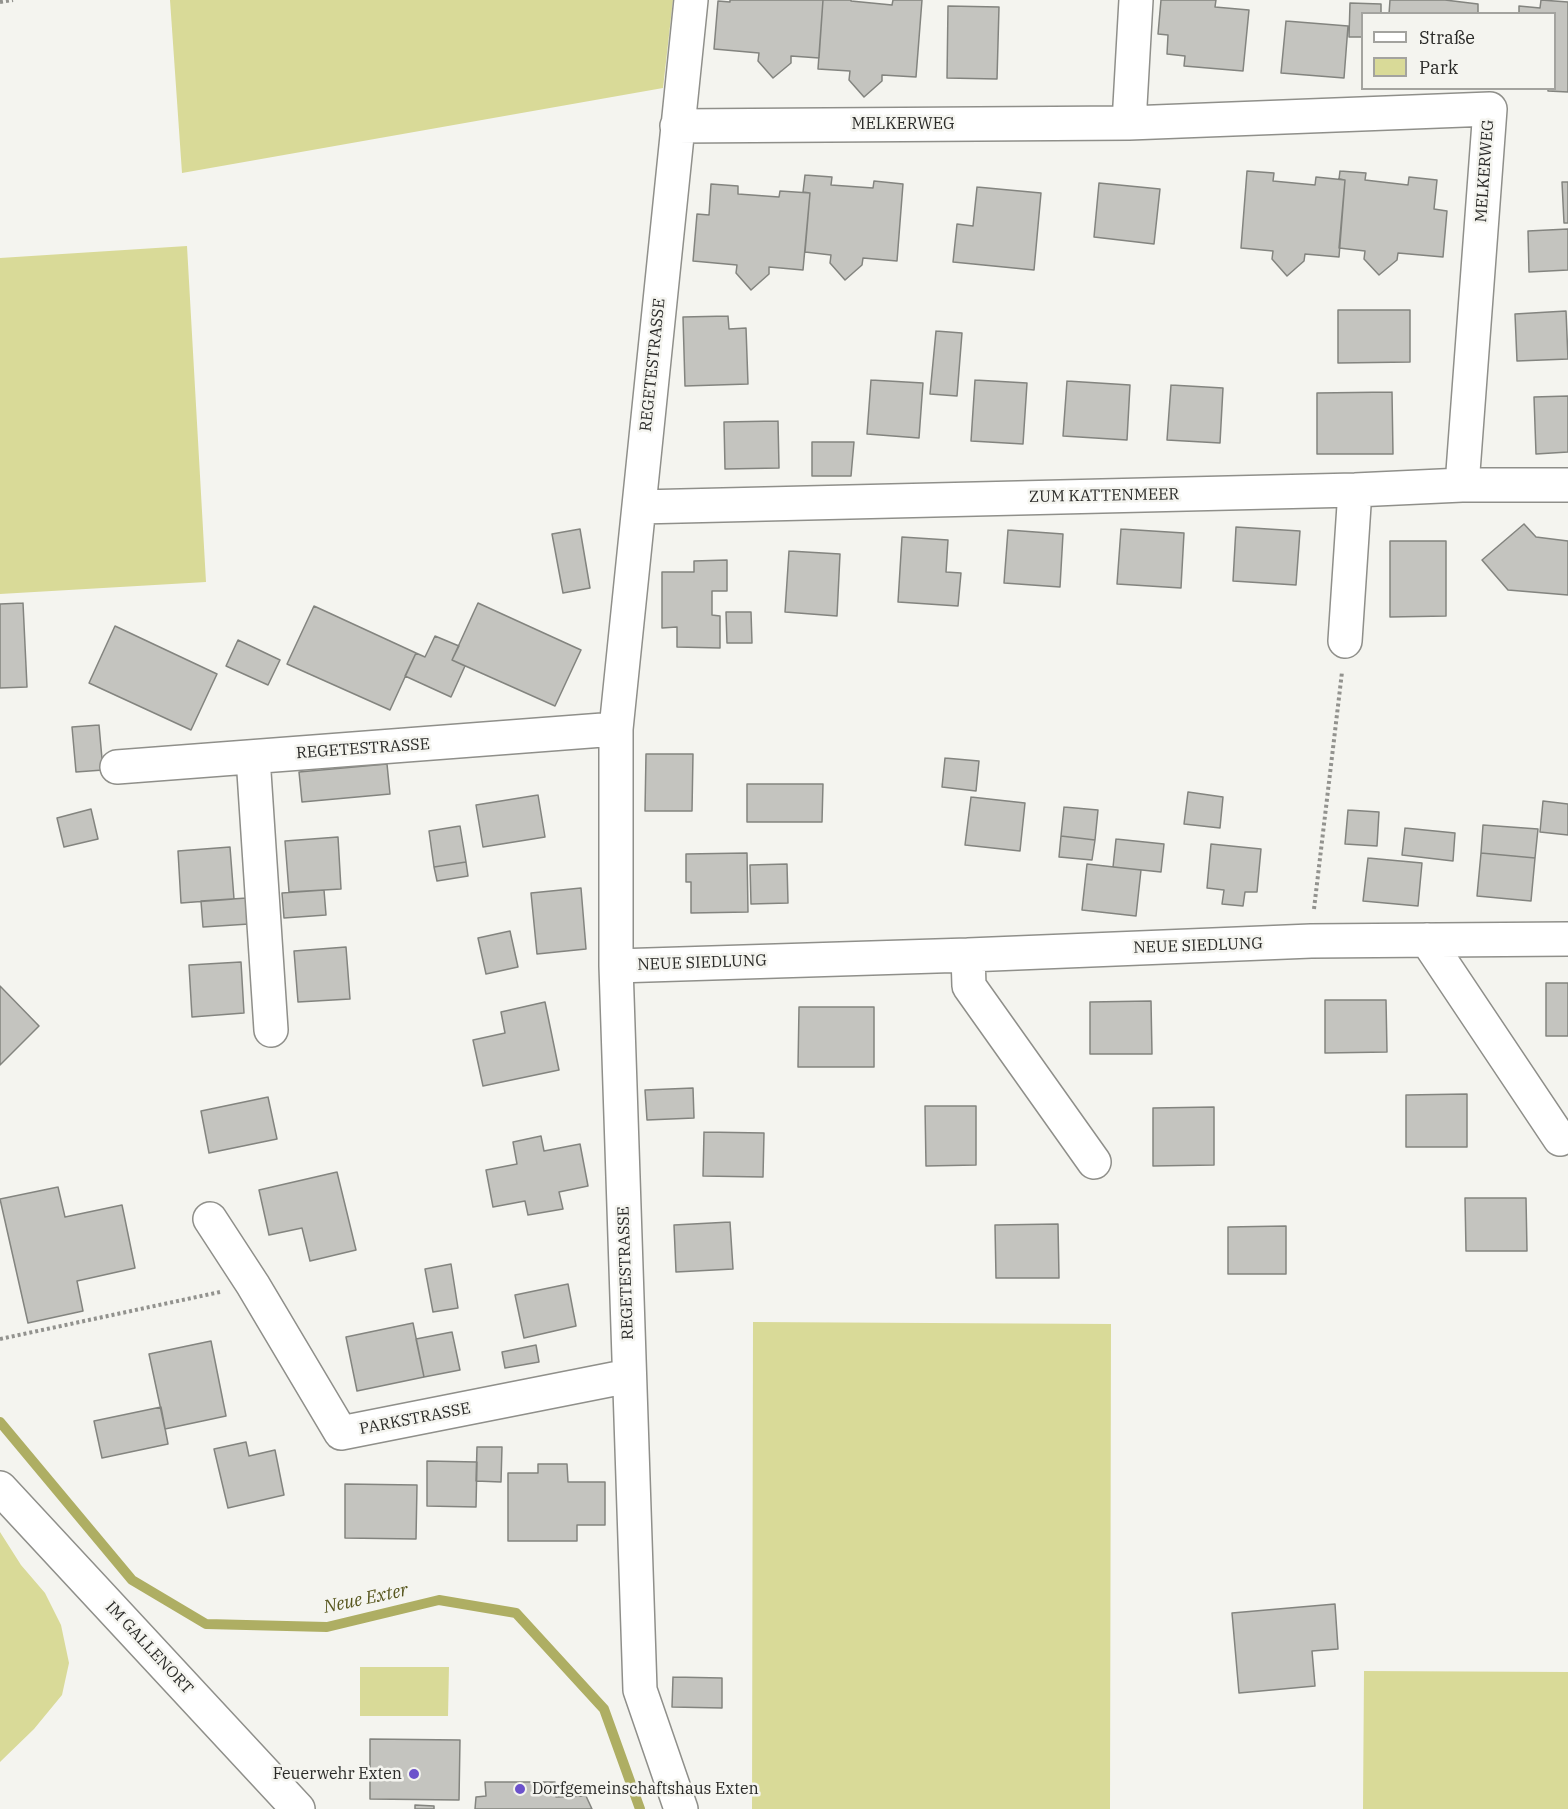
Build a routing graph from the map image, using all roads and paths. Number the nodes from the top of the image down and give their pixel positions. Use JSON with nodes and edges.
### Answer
{"nodes":[{"id":1,"x":13,"y":0,"type":"edge"},
{"id":2,"x":691,"y":0,"type":"edge"},
{"id":3,"x":1136,"y":0,"type":"edge"},
{"id":4,"x":0,"y":2,"type":"edge"},
{"id":5,"x":1129,"y":123,"type":"junction"},
{"id":6,"x":677,"y":126,"type":"junction"},
{"id":7,"x":1462,"y":485,"type":"junction"},
{"id":8,"x":1568,"y":485,"type":"edge"},
{"id":9,"x":1355,"y":490,"type":"junction"},
{"id":10,"x":639,"y":507,"type":"junction"},
{"id":11,"x":1345,"y":641,"type":"joint"},
{"id":12,"x":616,"y":729,"type":"junction"},
{"id":13,"x":253,"y":757,"type":"junction"},
{"id":14,"x":117,"y":767,"type":"dead end"},
{"id":15,"x":1427,"y":939,"type":"junction"},
{"id":16,"x":1568,"y":939,"type":"edge"},
{"id":17,"x":1311,"y":941,"type":"junction"},
{"id":18,"x":968,"y":955,"type":"junction"},
{"id":19,"x":616,"y":966,"type":"junction"},
{"id":20,"x":271,"y":1030,"type":"dead end"},
{"id":21,"x":1560,"y":1139,"type":"dead end"},
{"id":22,"x":1094,"y":1162,"type":"dead end"},
{"id":23,"x":210,"y":1219,"type":"dead end"},
{"id":24,"x":253,"y":1286,"type":"junction"},
{"id":25,"x":0,"y":1339,"type":"edge"},
{"id":26,"x":629,"y":1376,"type":"junction"},
{"id":27,"x":0,"y":1488,"type":"edge"},
{"id":28,"x":298,"y":1809,"type":"edge"},
{"id":29,"x":681,"y":1809,"type":"edge"}],
"edges":[{"from":1,"to":4,"type":"path"},
{"from":2,"to":6,"type":"street","name":"REGETESTRASSE"},
{"from":3,"to":5,"type":"street"},
{"from":5,"to":6,"type":"street","name":"MELKERWEG"},
{"from":5,"to":7,"type":"street","name":"MELKERWEG"},
{"from":6,"to":10,"type":"street","name":"REGETESTRASSE"},
{"from":7,"to":8,"type":"street","name":"ZUM KATTENMEER"},
{"from":7,"to":9,"type":"street","name":"ZUM KATTENMEER"},
{"from":9,"to":10,"type":"street","name":"ZUM KATTENMEER"},
{"from":9,"to":11,"type":"street"},
{"from":10,"to":12,"type":"street","name":"REGETESTRASSE"},
{"from":11,"to":17,"type":"path"},
{"from":12,"to":13,"type":"street","name":"REGETESTRASSE"},
{"from":12,"to":19,"type":"street","name":"REGETESTRASSE"},
{"from":13,"to":14,"type":"street","name":"REGETESTRASSE"},
{"from":13,"to":20,"type":"street"},
{"from":15,"to":16,"type":"street","name":"NEUE SIEDLUNG"},
{"from":15,"to":17,"type":"street","name":"NEUE SIEDLUNG"},
{"from":15,"to":21,"type":"street"},
{"from":17,"to":18,"type":"street","name":"NEUE SIEDLUNG"},
{"from":18,"to":19,"type":"street","name":"NEUE SIEDLUNG"},
{"from":18,"to":22,"type":"street"},
{"from":19,"to":26,"type":"street","name":"REGETESTRASSE"},
{"from":23,"to":24,"type":"street","name":"PARKSTRASSE"},
{"from":24,"to":25,"type":"path"},
{"from":24,"to":26,"type":"street","name":"PARKSTRASSE"},
{"from":26,"to":29,"type":"street","name":"REGETESTRASSE"},
{"from":27,"to":28,"type":"street","name":"IM GALLENORT"}]}
